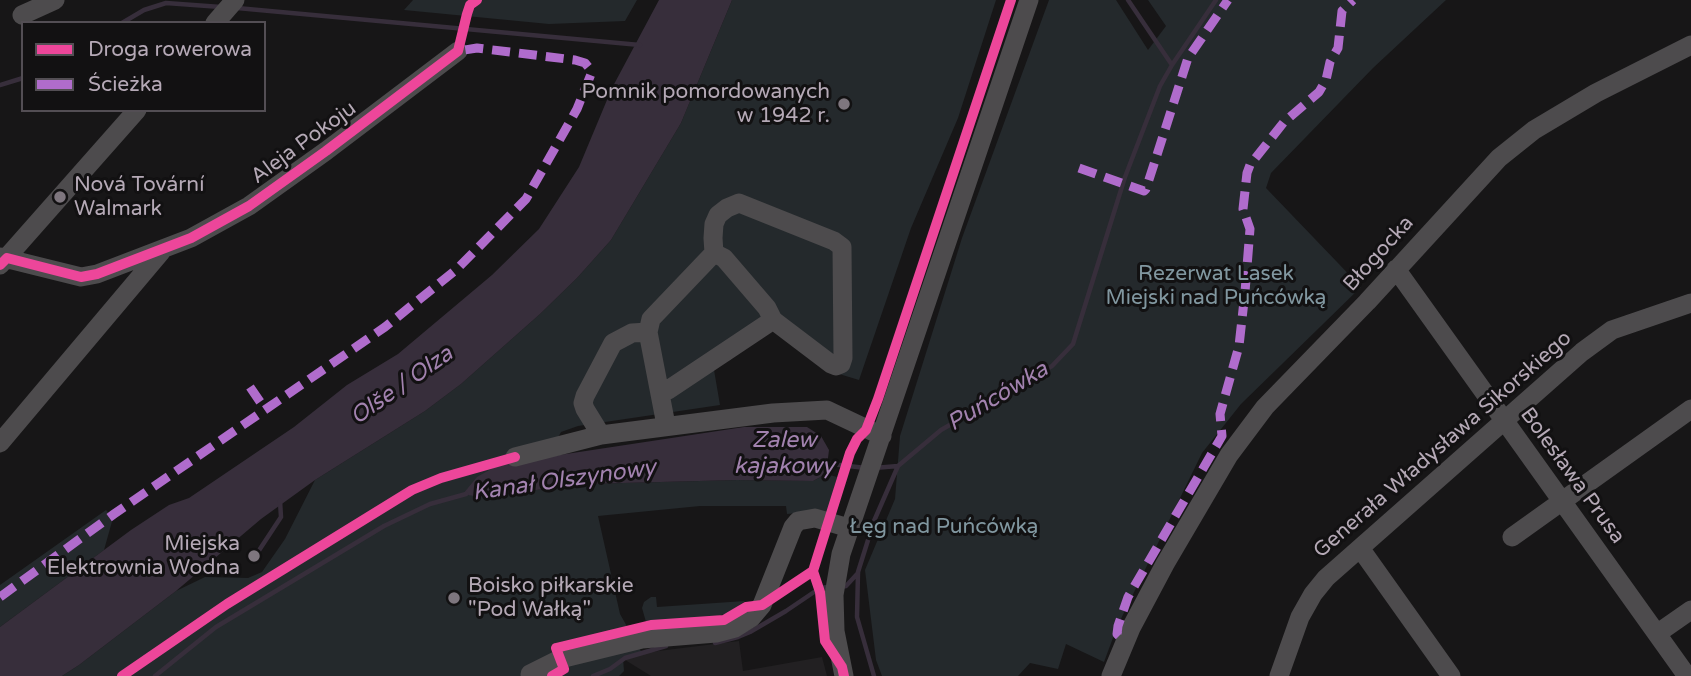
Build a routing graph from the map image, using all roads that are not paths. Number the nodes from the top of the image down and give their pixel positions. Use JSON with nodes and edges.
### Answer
{"nodes":[{"id":1,"x":55,"y":0,"type":"edge"},
{"id":2,"x":235,"y":0,"type":"edge"},
{"id":3,"x":1029,"y":0,"type":"edge"},
{"id":4,"x":22,"y":15,"type":"dead end"},
{"id":5,"x":217,"y":20,"type":"edge"},
{"id":6,"x":1691,"y":45,"type":"edge"},
{"id":7,"x":458,"y":51,"type":"dead end"},
{"id":8,"x":135,"y":112,"type":"edge"},
{"id":9,"x":162,"y":251,"type":"junction"},
{"id":10,"x":714,"y":253,"type":"junction"},
{"id":11,"x":2,"y":260,"type":"edge"},
{"id":12,"x":1396,"y":269,"type":"junction"},
{"id":13,"x":97,"y":274,"type":"junction"},
{"id":14,"x":123,"y":297,"type":"junction"},
{"id":15,"x":1691,"y":303,"type":"edge"},
{"id":16,"x":773,"y":320,"type":"junction"},
{"id":17,"x":648,"y":332,"type":"junction"},
{"id":18,"x":660,"y":391,"type":"junction"},
{"id":19,"x":1691,"y":408,"type":"edge"},
{"id":20,"x":1504,"y":421,"type":"junction"},
{"id":21,"x":666,"y":425,"type":"junction"},
{"id":22,"x":601,"y":435,"type":"junction"},
{"id":23,"x":882,"y":436,"type":"junction"},
{"id":24,"x":0,"y":443,"type":"edge"},
{"id":25,"x":515,"y":457,"type":"dead end"},
{"id":26,"x":1563,"y":500,"type":"junction"},
{"id":27,"x":849,"y":528,"type":"junction"},
{"id":28,"x":1512,"y":537,"type":"dead end"},
{"id":29,"x":1360,"y":548,"type":"junction"},
{"id":30,"x":1691,"y":610,"type":"edge"},
{"id":31,"x":1658,"y":633,"type":"junction"},
{"id":32,"x":1282,"y":674,"type":"edge"},
{"id":33,"x":532,"y":676,"type":"edge"},
{"id":34,"x":844,"y":676,"type":"edge"},
{"id":35,"x":1111,"y":676,"type":"edge"},
{"id":36,"x":1451,"y":676,"type":"edge"},
{"id":37,"x":1687,"y":676,"type":"edge"}],
"edges":[{"from":1,"to":4,"type":"street"},
{"from":2,"to":5,"type":"street"},
{"from":3,"to":23,"type":"street"},
{"from":6,"to":12,"type":"street","name":"Błogocka"},
{"from":7,"to":9,"type":"street","name":"Aleja Pokoju"},
{"from":8,"to":11,"type":"street"},
{"from":9,"to":13,"type":"street"},
{"from":9,"to":14,"type":"street","name":"Aleja Pokoju"},
{"from":10,"to":16,"type":"street"},
{"from":10,"to":16,"type":"street"},
{"from":10,"to":17,"type":"street"},
{"from":11,"to":13,"type":"street"},
{"from":12,"to":20,"type":"street","name":"Bolesława Prusa"},
{"from":12,"to":35,"type":"street","name":"Błogocka"},
{"from":13,"to":14,"type":"street"},
{"from":14,"to":24,"type":"street","name":"Aleja Pokoju"},
{"from":15,"to":20,"type":"street","name":"Generała Władysława Sikorskiego"},
{"from":16,"to":18,"type":"street"},
{"from":17,"to":18,"type":"street"},
{"from":17,"to":22,"type":"street"},
{"from":18,"to":21,"type":"street"},
{"from":19,"to":26,"type":"street"},
{"from":20,"to":26,"type":"street","name":"Bolesława Prusa"},
{"from":20,"to":29,"type":"street","name":"Generała Władysława Sikorskiego"},
{"from":21,"to":22,"type":"street"},
{"from":21,"to":23,"type":"street"},
{"from":22,"to":25,"type":"street"},
{"from":23,"to":27,"type":"street"},
{"from":26,"to":28,"type":"street"},
{"from":26,"to":31,"type":"street","name":"Bolesława Prusa"},
{"from":27,"to":33,"type":"street"},
{"from":27,"to":34,"type":"street"},
{"from":29,"to":32,"type":"street","name":"Generała Władysława Sikorskiego"},
{"from":29,"to":36,"type":"street"},
{"from":30,"to":31,"type":"street"},
{"from":31,"to":37,"type":"street","name":"Bolesława Prusa"}]}
